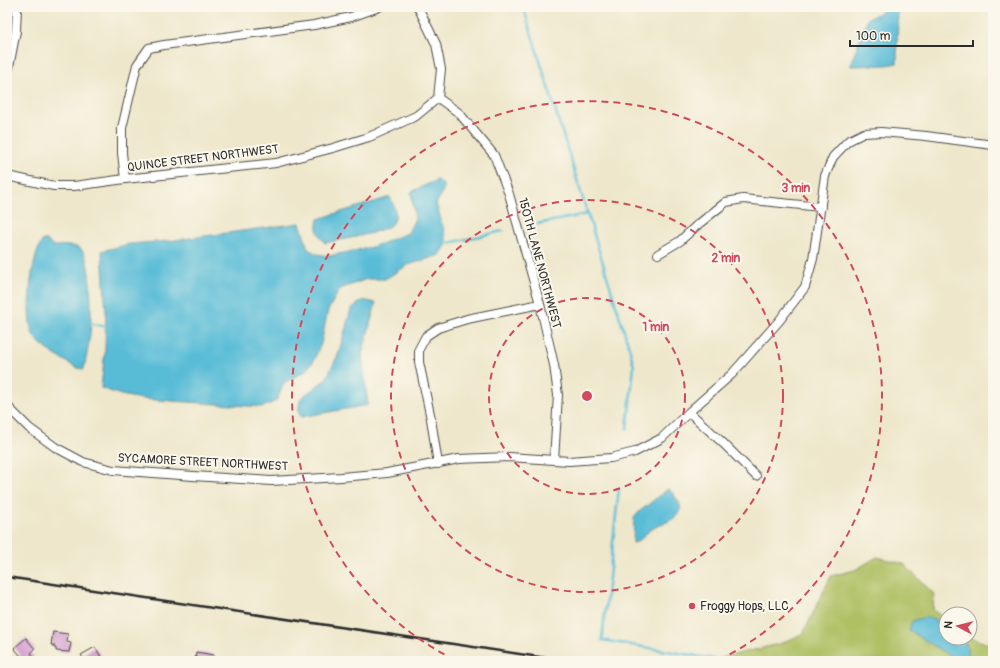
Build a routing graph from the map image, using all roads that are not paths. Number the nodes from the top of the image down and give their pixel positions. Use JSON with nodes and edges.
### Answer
{"nodes":[{"id":1,"x":17,"y":7,"type":"edge"},
{"id":2,"x":379,"y":7,"type":"edge"},
{"id":3,"x":418,"y":7,"type":"edge"},
{"id":4,"x":7,"y":77,"type":"edge"},
{"id":5,"x":438,"y":98,"type":"junction"},
{"id":6,"x":993,"y":145,"type":"edge"},
{"id":7,"x":7,"y":176,"type":"edge"},
{"id":8,"x":125,"y":179,"type":"junction"},
{"id":9,"x":821,"y":207,"type":"junction"},
{"id":10,"x":658,"y":254,"type":"dead end"},
{"id":11,"x":540,"y":304,"type":"junction"},
{"id":12,"x":7,"y":406,"type":"edge"},
{"id":13,"x":689,"y":412,"type":"junction"},
{"id":14,"x":554,"y":460,"type":"junction"},
{"id":15,"x":438,"y":464,"type":"junction"},
{"id":16,"x":756,"y":476,"type":"dead end"}],
"edges":[{"from":1,"to":4,"type":"street"},
{"from":2,"to":8,"type":"street"},
{"from":3,"to":5,"type":"street"},
{"from":5,"to":8,"type":"street","name":"QUINCE STREET NORTHWEST"},
{"from":5,"to":11,"type":"street","name":"150TH LANE NORTHWEST"},
{"from":6,"to":9,"type":"street","name":"SYCAMORE STREET NORTHWEST"},
{"from":7,"to":8,"type":"street","name":"QUINCE STREET NORTHWEST"},
{"from":9,"to":10,"type":"street"},
{"from":9,"to":13,"type":"street","name":"SYCAMORE STREET NORTHWEST"},
{"from":11,"to":14,"type":"street","name":"150TH LANE NORTHWEST"},
{"from":11,"to":15,"type":"street"},
{"from":12,"to":15,"type":"street","name":"SYCAMORE STREET NORTHWEST"},
{"from":13,"to":14,"type":"street","name":"SYCAMORE STREET NORTHWEST"},
{"from":13,"to":16,"type":"street"},
{"from":14,"to":15,"type":"street","name":"SYCAMORE STREET NORTHWEST"}]}
